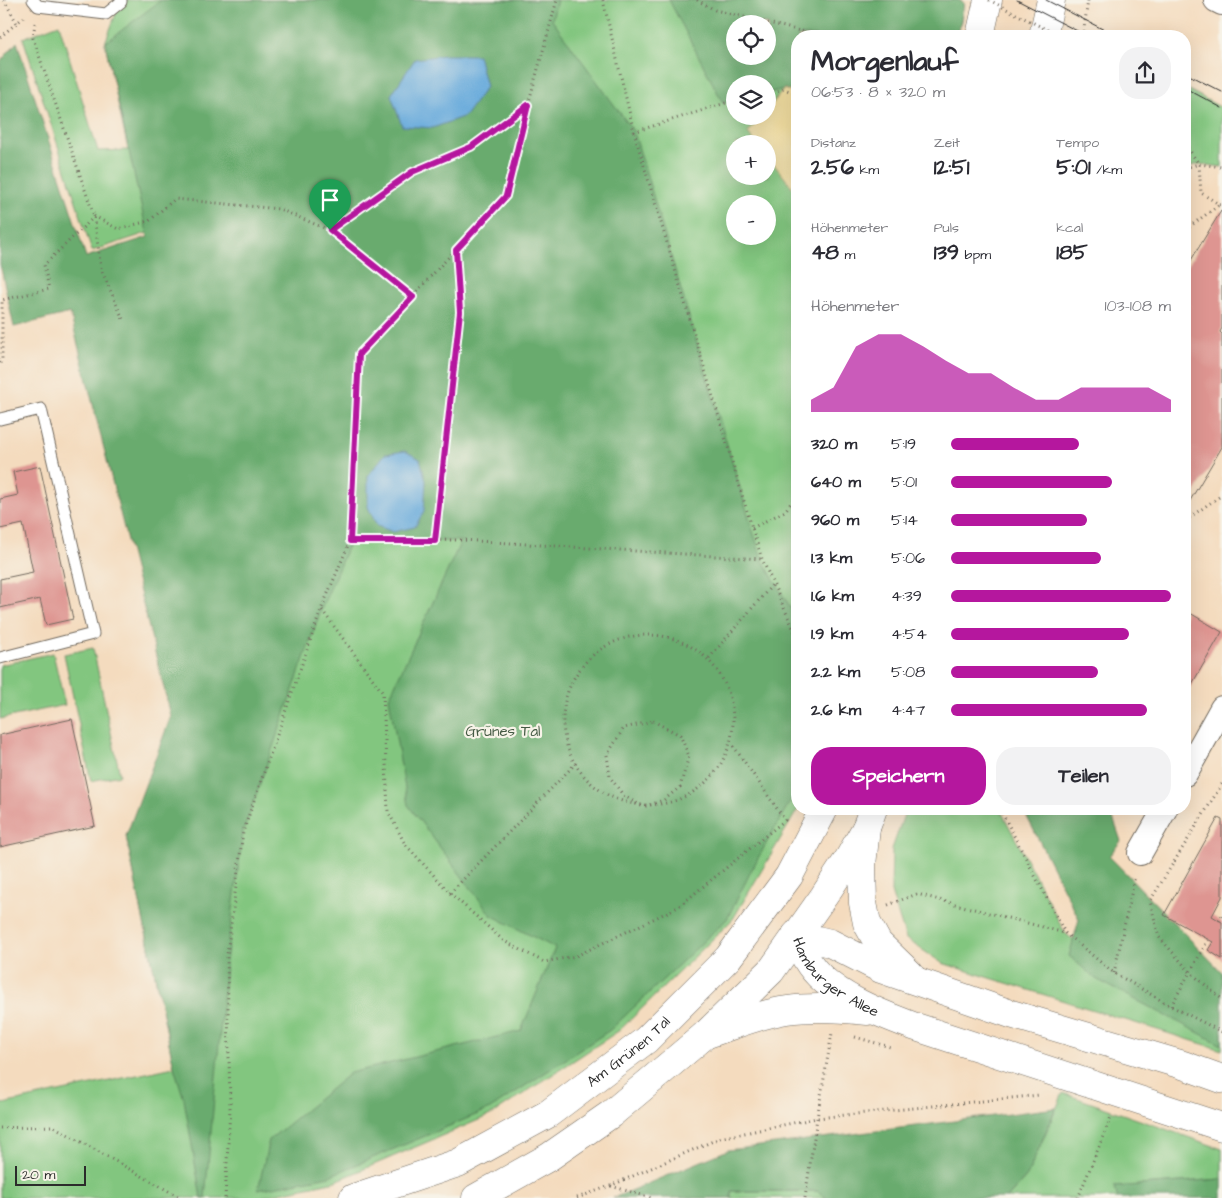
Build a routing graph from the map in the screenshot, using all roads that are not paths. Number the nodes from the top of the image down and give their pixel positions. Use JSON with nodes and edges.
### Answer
{"nodes":[{"id":1,"x":121,"y":0,"type":"edge"},
{"id":2,"x":988,"y":0,"type":"edge"},
{"id":3,"x":1051,"y":0,"type":"edge"},
{"id":4,"x":1216,"y":0,"type":"edge"},
{"id":5,"x":36,"y":3,"type":"edge"},
{"id":6,"x":1222,"y":4,"type":"edge"},
{"id":7,"x":981,"y":30,"type":"edge"},
{"id":8,"x":1044,"y":30,"type":"edge"},
{"id":9,"x":0,"y":419,"type":"edge"},
{"id":10,"x":0,"y":658,"type":"edge"},
{"id":11,"x":1222,"y":708,"type":"edge"},
{"id":12,"x":1191,"y":763,"type":"edge"},
{"id":13,"x":821,"y":815,"type":"edge"},
{"id":14,"x":1162,"y":815,"type":"edge"},
{"id":15,"x":870,"y":818,"type":"edge"},
{"id":16,"x":1140,"y":853,"type":"road end"},
{"id":17,"x":789,"y":876,"type":"junction"},
{"id":18,"x":796,"y":935,"type":"junction"},
{"id":19,"x":728,"y":958,"type":"junction"},
{"id":20,"x":917,"y":980,"type":"junction"},
{"id":21,"x":873,"y":1012,"type":"junction"},
{"id":22,"x":706,"y":1035,"type":"junction"},
{"id":23,"x":1222,"y":1079,"type":"edge"},
{"id":24,"x":1222,"y":1127,"type":"edge"},
{"id":25,"x":354,"y":1198,"type":"edge"},
{"id":26,"x":476,"y":1198,"type":"edge"}],
"edges":[{"from":1,"to":5,"type":"lane"},
{"from":2,"to":7,"type":"main road"},
{"from":3,"to":8,"type":"main road"},
{"from":4,"to":6,"type":"street"},
{"from":9,"to":10,"type":"lane"},
{"from":11,"to":12,"type":"street"},
{"from":13,"to":17,"type":"main road","name":"Am Grünen Tal"},
{"from":14,"to":16,"type":"street"},
{"from":15,"to":18,"type":"main road"},
{"from":15,"to":20,"type":"main road"},
{"from":17,"to":18,"type":"main road"},
{"from":17,"to":19,"type":"main road","name":"Am Grünen Tal"},
{"from":18,"to":19,"type":"main road"},
{"from":18,"to":20,"type":"main road","name":"Hamburger Allee"},
{"from":18,"to":21,"type":"main road","name":"Hamburger Allee"},
{"from":18,"to":22,"type":"main road"},
{"from":19,"to":25,"type":"main road","name":"Am Grünen Tal"},
{"from":20,"to":23,"type":"main road","name":"Hamburger Allee"},
{"from":21,"to":22,"type":"main road"},
{"from":21,"to":24,"type":"main road","name":"Hamburger Allee"},
{"from":22,"to":26,"type":"main road"}]}
